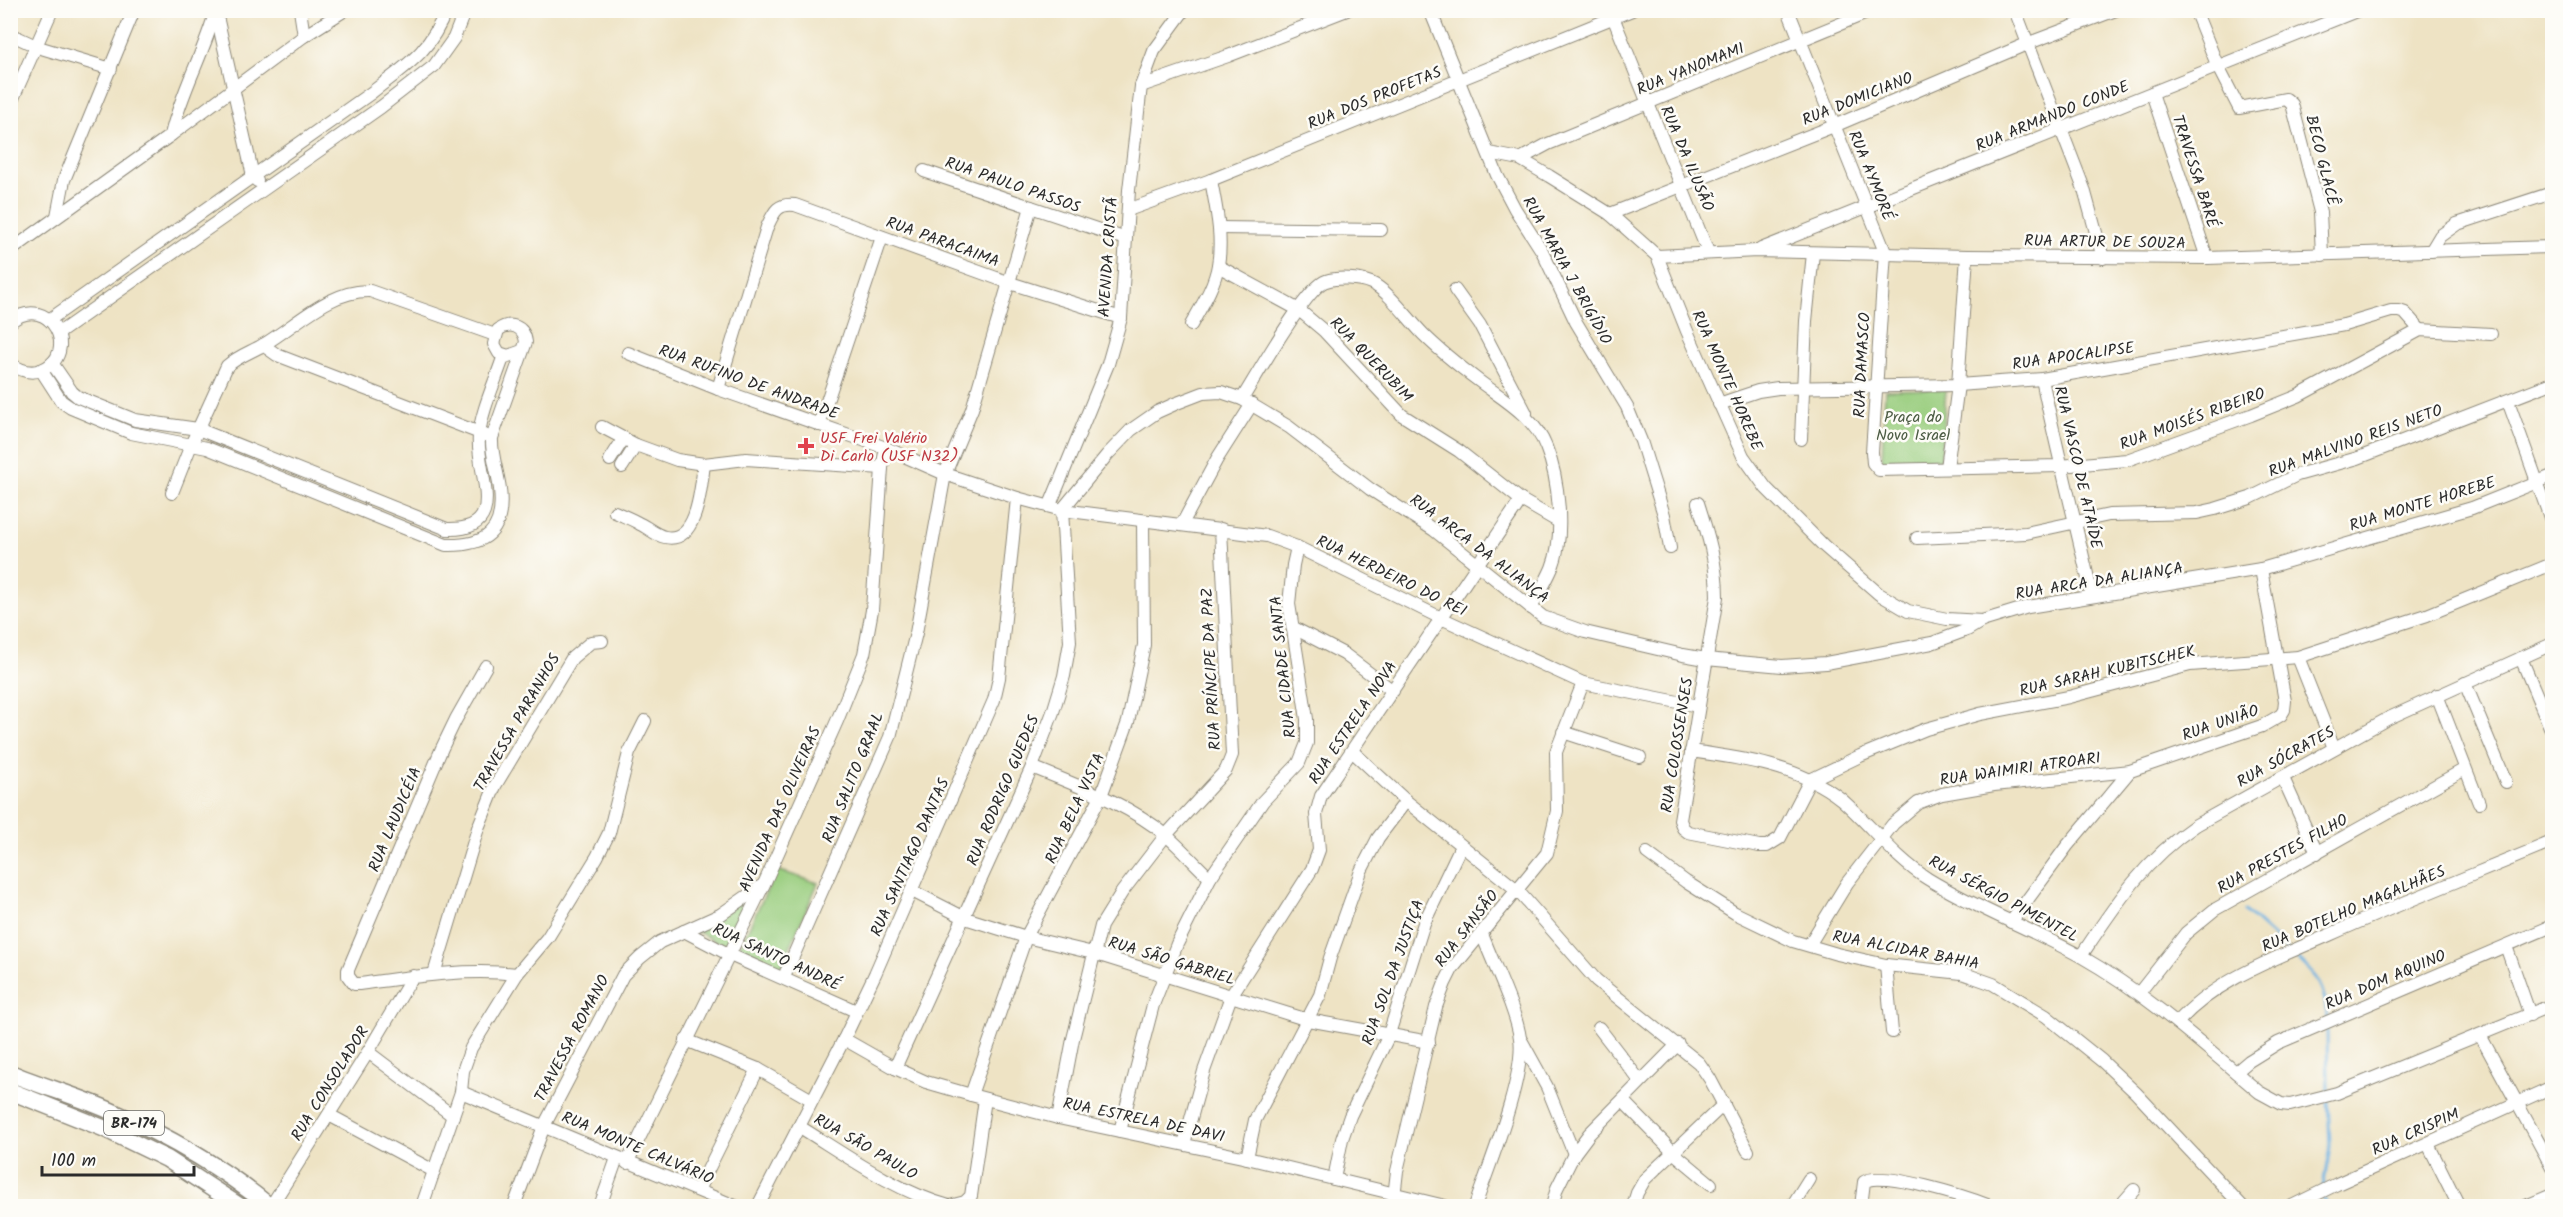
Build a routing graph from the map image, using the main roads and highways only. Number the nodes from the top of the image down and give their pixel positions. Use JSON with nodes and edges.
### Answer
{"nodes":[{"id":1,"x":10,"y":1073,"type":"edge"},
{"id":2,"x":10,"y":1091,"type":"edge"},
{"id":3,"x":239,"y":1206,"type":"edge"},
{"id":4,"x":270,"y":1206,"type":"edge"}],
"edges":[{"from":1,"to":4,"type":"highway","number":"BR-174"},
{"from":2,"to":3,"type":"highway","number":"BR-174"}]}
